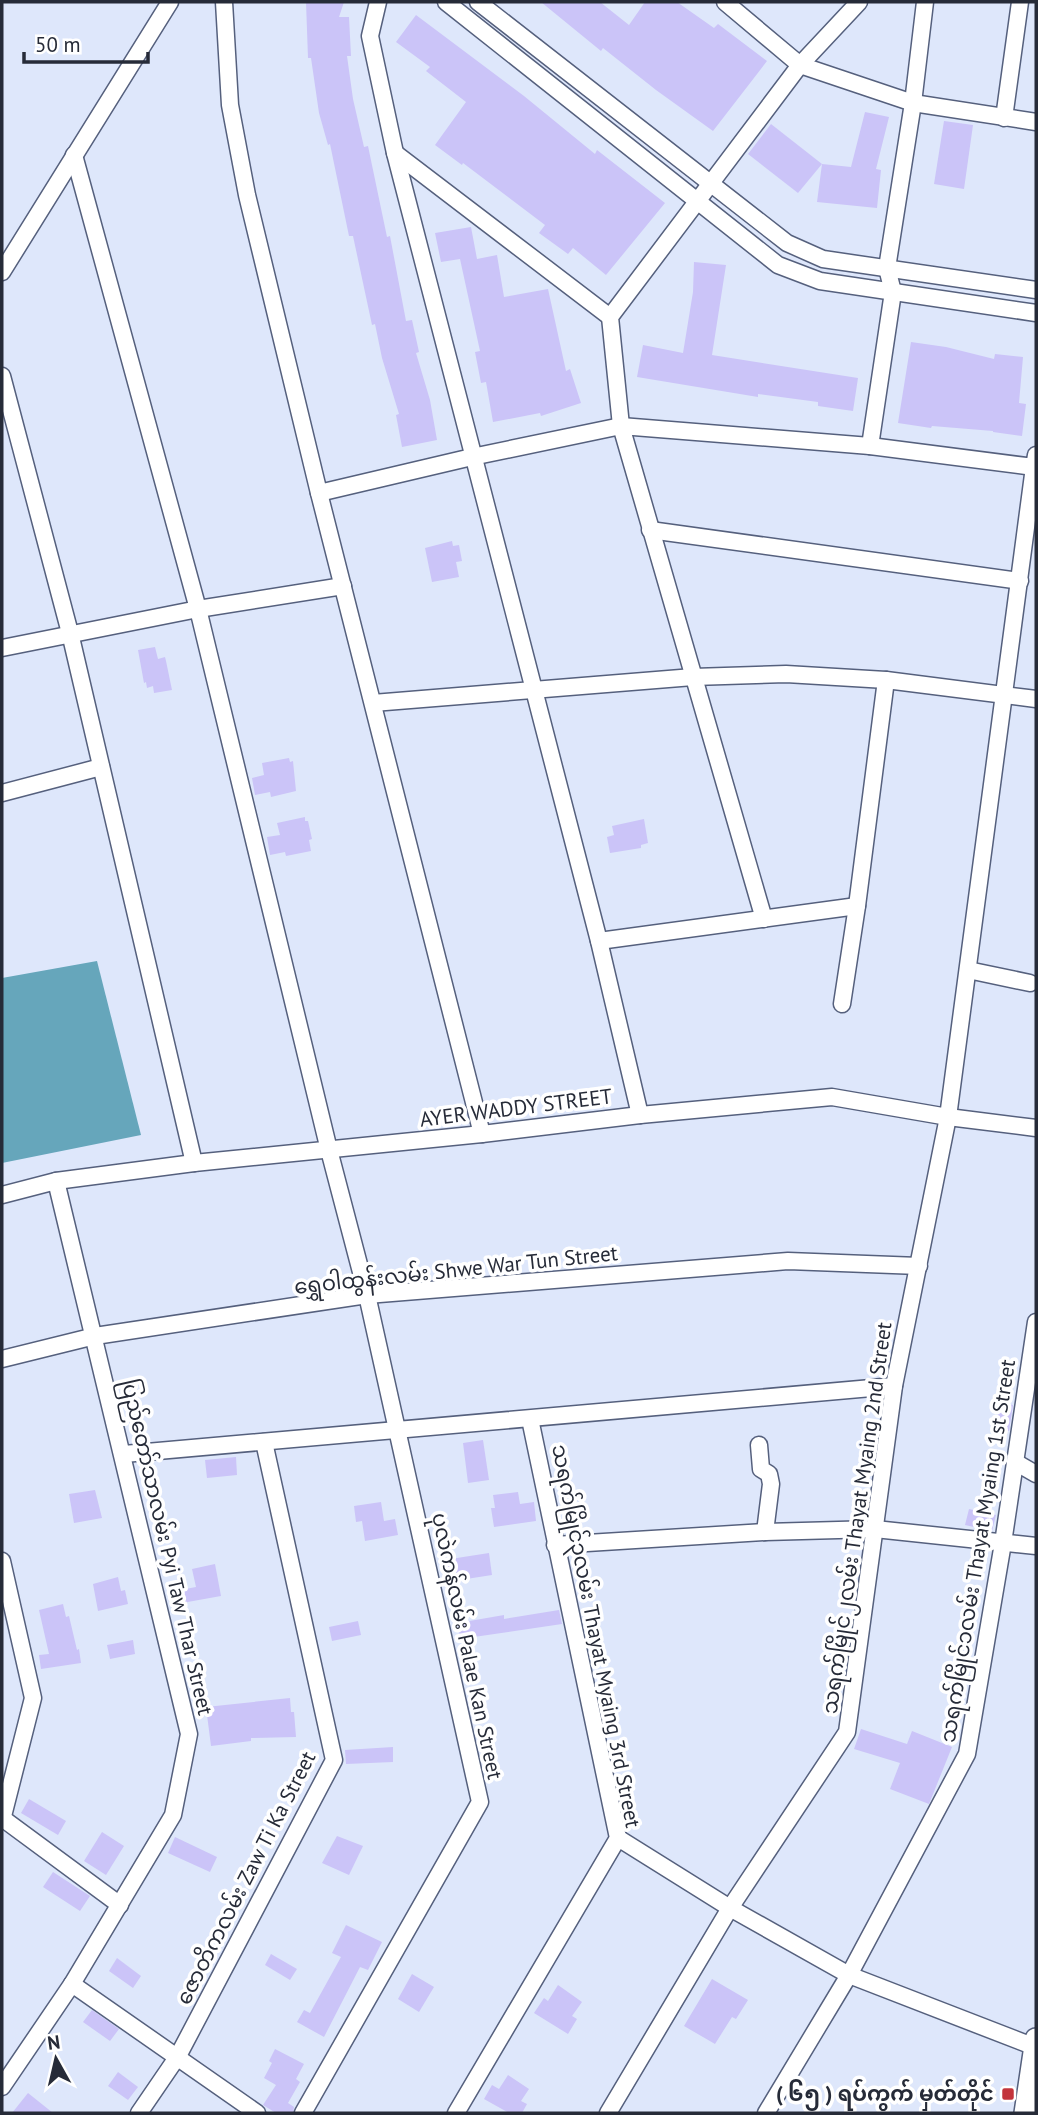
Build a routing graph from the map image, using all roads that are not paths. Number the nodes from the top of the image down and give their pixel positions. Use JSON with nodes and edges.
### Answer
{"nodes":[{"id":1,"x":170,"y":2,"type":"edge"},
{"id":2,"x":224,"y":2,"type":"edge"},
{"id":3,"x":378,"y":2,"type":"edge"},
{"id":4,"x":446,"y":2,"type":"edge"},
{"id":5,"x":478,"y":2,"type":"edge"},
{"id":6,"x":859,"y":2,"type":"edge"},
{"id":7,"x":925,"y":2,"type":"edge"},
{"id":8,"x":1020,"y":2,"type":"edge"},
{"id":9,"x":728,"y":3,"type":"edge"},
{"id":10,"x":800,"y":65,"type":"junction"},
{"id":11,"x":913,"y":103,"type":"junction"},
{"id":12,"x":1004,"y":118,"type":"junction"},
{"id":13,"x":1036,"y":122,"type":"edge"},
{"id":14,"x":395,"y":153,"type":"junction"},
{"id":15,"x":74,"y":155,"type":"junction"},
{"id":16,"x":710,"y":184,"type":"junction"},
{"id":17,"x":697,"y":202,"type":"junction"},
{"id":18,"x":887,"y":268,"type":"junction"},
{"id":19,"x":2,"y":272,"type":"edge"},
{"id":20,"x":1036,"y":290,"type":"edge"},
{"id":21,"x":893,"y":292,"type":"junction"},
{"id":22,"x":1036,"y":313,"type":"edge"},
{"id":23,"x":610,"y":317,"type":"junction"},
{"id":24,"x":2,"y":376,"type":"edge"},
{"id":25,"x":621,"y":426,"type":"junction"},
{"id":26,"x":870,"y":446,"type":"junction"},
{"id":27,"x":472,"y":457,"type":"junction"},
{"id":28,"x":1035,"y":461,"type":"edge"},
{"id":29,"x":319,"y":493,"type":"junction"},
{"id":30,"x":650,"y":530,"type":"junction"},
{"id":31,"x":1020,"y":581,"type":"junction"},
{"id":32,"x":344,"y":586,"type":"junction"},
{"id":33,"x":198,"y":609,"type":"junction"},
{"id":34,"x":70,"y":633,"type":"junction"},
{"id":35,"x":2,"y":648,"type":"edge"},
{"id":36,"x":693,"y":677,"type":"junction"},
{"id":37,"x":886,"y":680,"type":"junction"},
{"id":38,"x":532,"y":689,"type":"junction"},
{"id":39,"x":1005,"y":694,"type":"junction"},
{"id":40,"x":1036,"y":699,"type":"edge"},
{"id":41,"x":373,"y":703,"type":"junction"},
{"id":42,"x":101,"y":767,"type":"junction"},
{"id":43,"x":2,"y":793,"type":"edge"},
{"id":44,"x":857,"y":906,"type":"junction"},
{"id":45,"x":764,"y":919,"type":"junction"},
{"id":46,"x":599,"y":941,"type":"junction"},
{"id":47,"x":968,"y":970,"type":"junction"},
{"id":48,"x":1030,"y":983,"type":"dead end"},
{"id":49,"x":842,"y":1003,"type":"dead end"},
{"id":50,"x":640,"y":1115,"type":"junction"},
{"id":51,"x":948,"y":1117,"type":"junction"},
{"id":52,"x":1036,"y":1128,"type":"edge"},
{"id":53,"x":482,"y":1134,"type":"junction"},
{"id":54,"x":329,"y":1150,"type":"junction"},
{"id":55,"x":194,"y":1163,"type":"junction"},
{"id":56,"x":56,"y":1181,"type":"junction"},
{"id":57,"x":2,"y":1195,"type":"edge"},
{"id":58,"x":919,"y":1266,"type":"junction"},
{"id":59,"x":368,"y":1295,"type":"junction"},
{"id":60,"x":1036,"y":1322,"type":"edge"},
{"id":61,"x":95,"y":1336,"type":"junction"},
{"id":62,"x":2,"y":1359,"type":"edge"},
{"id":63,"x":894,"y":1386,"type":"junction"},
{"id":64,"x":530,"y":1419,"type":"junction"},
{"id":65,"x":397,"y":1430,"type":"junction"},
{"id":66,"x":264,"y":1442,"type":"junction"},
{"id":67,"x":759,"y":1445,"type":"dead end"},
{"id":68,"x":124,"y":1454,"type":"junction"},
{"id":69,"x":1015,"y":1462,"type":"junction"},
{"id":70,"x":1036,"y":1474,"type":"edge"},
{"id":71,"x":875,"y":1529,"type":"junction"},
{"id":72,"x":765,"y":1532,"type":"junction"},
{"id":73,"x":1003,"y":1543,"type":"junction"},
{"id":74,"x":555,"y":1545,"type":"junction"},
{"id":75,"x":1036,"y":1546,"type":"edge"},
{"id":76,"x":2,"y":1561,"type":"edge"},
{"id":77,"x":2,"y":1819,"type":"edge"},
{"id":78,"x":618,"y":1838,"type":"junction"},
{"id":79,"x":120,"y":1905,"type":"junction"},
{"id":80,"x":730,"y":1908,"type":"junction"},
{"id":81,"x":849,"y":1975,"type":"junction"},
{"id":82,"x":72,"y":1984,"type":"junction"},
{"id":83,"x":1035,"y":2043,"type":"edge"},
{"id":84,"x":178,"y":2056,"type":"junction"},
{"id":85,"x":2,"y":2087,"type":"edge"},
{"id":86,"x":139,"y":2113,"type":"edge"},
{"id":87,"x":257,"y":2113,"type":"edge"},
{"id":88,"x":303,"y":2113,"type":"edge"},
{"id":89,"x":456,"y":2113,"type":"edge"},
{"id":90,"x":608,"y":2113,"type":"edge"},
{"id":91,"x":766,"y":2113,"type":"edge"},
{"id":92,"x":1025,"y":2113,"type":"edge"}],
"edges":[{"from":1,"to":15,"type":"street"},
{"from":2,"to":29,"type":"street"},
{"from":3,"to":14,"type":"street"},
{"from":4,"to":17,"type":"street"},
{"from":5,"to":16,"type":"street"},
{"from":6,"to":10,"type":"street"},
{"from":7,"to":11,"type":"street"},
{"from":8,"to":12,"type":"street"},
{"from":9,"to":10,"type":"street"},
{"from":10,"to":11,"type":"street"},
{"from":10,"to":16,"type":"street"},
{"from":11,"to":12,"type":"street"},
{"from":11,"to":18,"type":"street"},
{"from":12,"to":13,"type":"street"},
{"from":14,"to":23,"type":"street"},
{"from":14,"to":27,"type":"street"},
{"from":15,"to":19,"type":"street"},
{"from":15,"to":33,"type":"street","name":"ပုလဲကန်လမ်း Palae Kan Street"},
{"from":16,"to":17,"type":"street"},
{"from":16,"to":18,"type":"street"},
{"from":17,"to":21,"type":"street"},
{"from":17,"to":23,"type":"street"},
{"from":18,"to":20,"type":"street"},
{"from":18,"to":21,"type":"street"},
{"from":21,"to":22,"type":"street"},
{"from":21,"to":26,"type":"street"},
{"from":23,"to":25,"type":"street"},
{"from":24,"to":34,"type":"street"},
{"from":25,"to":26,"type":"street"},
{"from":25,"to":27,"type":"street"},
{"from":25,"to":30,"type":"street"},
{"from":26,"to":28,"type":"street"},
{"from":27,"to":29,"type":"street"},
{"from":27,"to":38,"type":"street"},
{"from":28,"to":31,"type":"street","name":"သရက်မြိုင်၂လမ်း Thayat Myaing 2nd Street"},
{"from":29,"to":32,"type":"street"},
{"from":30,"to":31,"type":"street"},
{"from":30,"to":36,"type":"street"},
{"from":31,"to":39,"type":"street","name":"သရက်မြိုင်၂လမ်း Thayat Myaing 2nd Street"},
{"from":32,"to":33,"type":"street"},
{"from":32,"to":41,"type":"street"},
{"from":33,"to":34,"type":"street"},
{"from":33,"to":54,"type":"street","name":"ပုလဲကန်လမ်း Palae Kan Street"},
{"from":34,"to":35,"type":"street"},
{"from":34,"to":42,"type":"street"},
{"from":36,"to":37,"type":"street"},
{"from":36,"to":38,"type":"street"},
{"from":36,"to":45,"type":"street"},
{"from":37,"to":39,"type":"street"},
{"from":37,"to":44,"type":"street"},
{"from":38,"to":41,"type":"street"},
{"from":38,"to":46,"type":"street"},
{"from":39,"to":40,"type":"street"},
{"from":39,"to":47,"type":"street","name":"သရက်မြိုင်၂လမ်း Thayat Myaing 2nd Street"},
{"from":41,"to":53,"type":"street"},
{"from":42,"to":43,"type":"street"},
{"from":42,"to":55,"type":"street"},
{"from":44,"to":45,"type":"street"},
{"from":44,"to":49,"type":"street"},
{"from":45,"to":46,"type":"street"},
{"from":46,"to":50,"type":"street"},
{"from":47,"to":48,"type":"street"},
{"from":47,"to":51,"type":"street","name":"သရက်မြိုင်၂လမ်း Thayat Myaing 2nd Street"},
{"from":50,"to":51,"type":"street","name":"AYER WADDY STREET"},
{"from":50,"to":53,"type":"street","name":"AYER WADDY STREET"},
{"from":51,"to":52,"type":"street","name":"AYER WADDY STREET"},
{"from":51,"to":58,"type":"street","name":"သရက်မြိုင်၂လမ်း Thayat Myaing 2nd Street"},
{"from":53,"to":54,"type":"street","name":"AYER WADDY STREET"},
{"from":54,"to":55,"type":"street","name":"AYER WADDY STREET"},
{"from":54,"to":59,"type":"street","name":"ပုလဲကန်လမ်း Palae Kan Street"},
{"from":55,"to":56,"type":"street","name":"AYER WADDY STREET"},
{"from":56,"to":57,"type":"street","name":"AYER WADDY STREET"},
{"from":56,"to":61,"type":"street","name":"ပြည်တော်သာလမ်း Pyi Taw Thar Street"},
{"from":58,"to":59,"type":"street","name":"ရွှေဝါထွန်းလမ်း Shwe War Tun Street"},
{"from":58,"to":63,"type":"street","name":"သရက်မြိုင်၂လမ်း Thayat Myaing 2nd Street"},
{"from":59,"to":61,"type":"street","name":"ရွှေဝါထွန်းလမ်း Shwe War Tun Street"},
{"from":59,"to":65,"type":"street","name":"ပုလဲကန်လမ်း Palae Kan Street"},
{"from":60,"to":69,"type":"street","name":"သရက်မြိုင်၁လမ်း Thayat Myaing 1st Street"},
{"from":61,"to":62,"type":"street","name":"ရွှေဝါထွန်းလမ်း Shwe War Tun Street"},
{"from":61,"to":68,"type":"street","name":"ပြည်တော်သာလမ်း Pyi Taw Thar Street"},
{"from":63,"to":64,"type":"street"},
{"from":63,"to":71,"type":"street","name":"သရက်မြိုင်၂လမ်း Thayat Myaing 2nd Street"},
{"from":64,"to":65,"type":"street"},
{"from":64,"to":74,"type":"street","name":"သရက်မြိုင်၃လမ်း Thayat Myaing 3rd Street"},
{"from":65,"to":66,"type":"street"},
{"from":65,"to":88,"type":"street","name":"ပုလဲကန်လမ်း Palae Kan Street"},
{"from":66,"to":68,"type":"street"},
{"from":66,"to":84,"type":"street","name":"ဇောတိကလမ်း Zaw Ti Ka Street"},
{"from":67,"to":72,"type":"street"},
{"from":68,"to":79,"type":"street","name":"ပြည်တော်သာလမ်း Pyi Taw Thar Street"},
{"from":69,"to":70,"type":"street"},
{"from":69,"to":73,"type":"street","name":"သရက်မြိုင်၁လမ်း Thayat Myaing 1st Street"},
{"from":71,"to":72,"type":"street"},
{"from":71,"to":73,"type":"street"},
{"from":71,"to":80,"type":"street","name":"သရက်မြိုင်၂လမ်း Thayat Myaing 2nd Street"},
{"from":72,"to":74,"type":"street"},
{"from":73,"to":75,"type":"street"},
{"from":73,"to":81,"type":"street","name":"သရက်မြိုင်၁လမ်း Thayat Myaing 1st Street"},
{"from":74,"to":78,"type":"street","name":"သရက်မြိုင်၃လမ်း Thayat Myaing 3rd Street"},
{"from":76,"to":77,"type":"street"},
{"from":77,"to":79,"type":"street"},
{"from":78,"to":80,"type":"street"},
{"from":78,"to":89,"type":"street","name":"သရက်မြိုင်၃လမ်း Thayat Myaing 3rd Street"},
{"from":79,"to":82,"type":"street","name":"ပြည်တော်သာလမ်း Pyi Taw Thar Street"},
{"from":80,"to":81,"type":"street"},
{"from":80,"to":90,"type":"street","name":"သရက်မြိုင်၂လမ်း Thayat Myaing 2nd Street"},
{"from":81,"to":83,"type":"street"},
{"from":81,"to":91,"type":"street","name":"သရက်မြိုင်၁လမ်း Thayat Myaing 1st Street"},
{"from":82,"to":84,"type":"street"},
{"from":82,"to":85,"type":"street","name":"ပြည်တော်သာလမ်း Pyi Taw Thar Street"},
{"from":83,"to":92,"type":"main road"},
{"from":84,"to":86,"type":"street","name":"ဇောတိကလမ်း Zaw Ti Ka Street"},
{"from":84,"to":87,"type":"street"}]}
